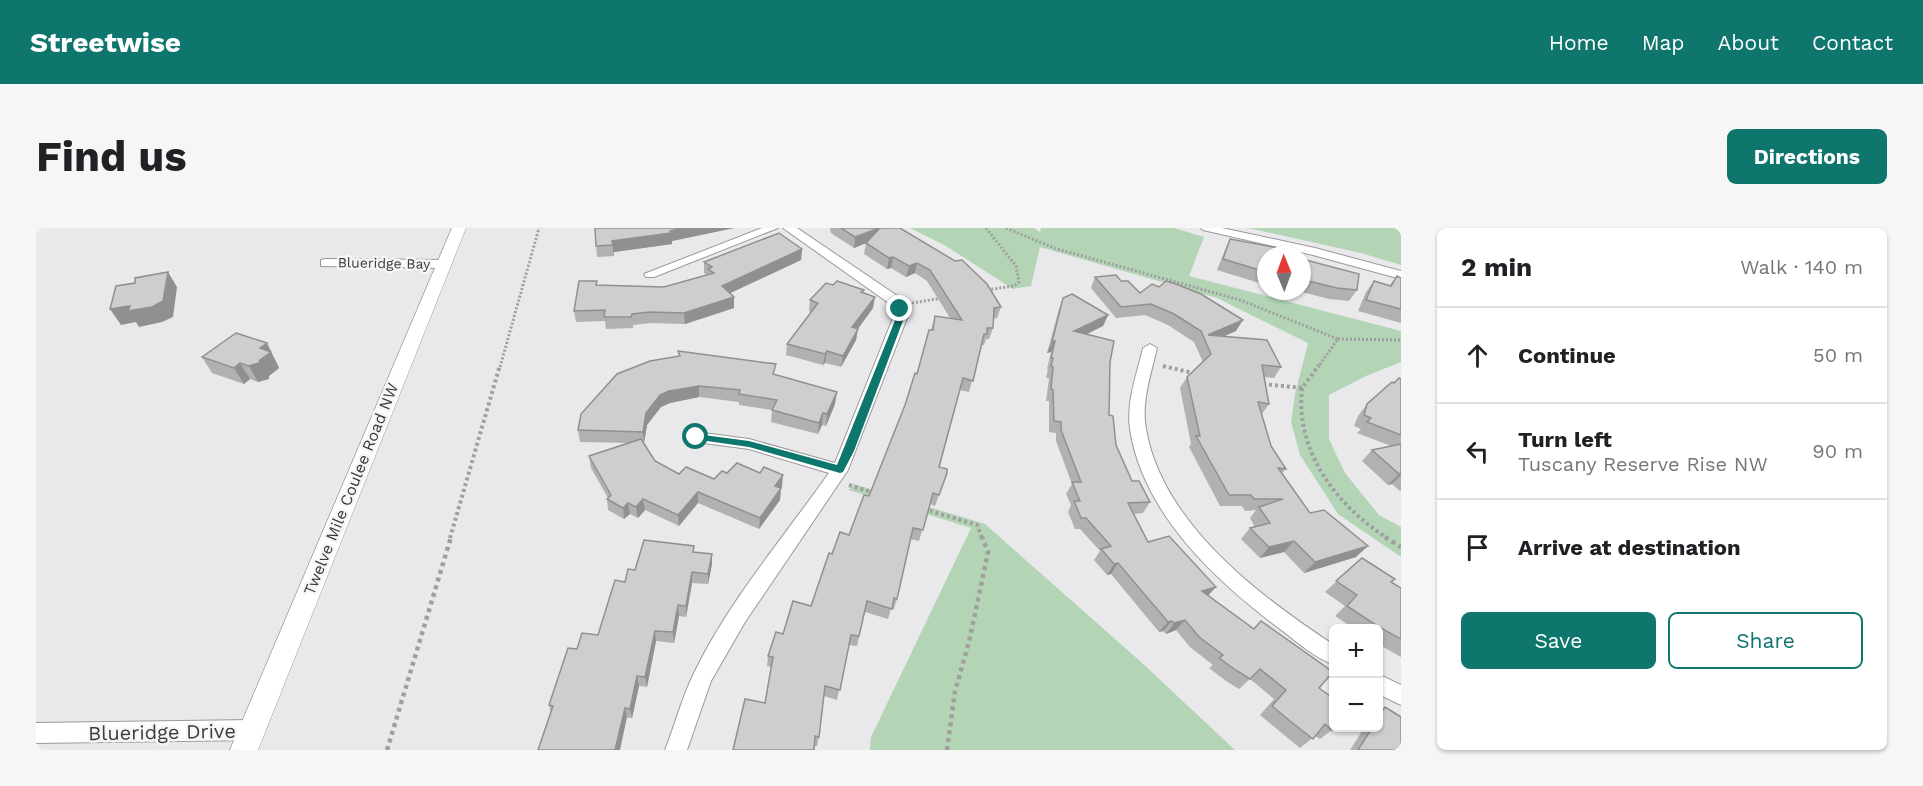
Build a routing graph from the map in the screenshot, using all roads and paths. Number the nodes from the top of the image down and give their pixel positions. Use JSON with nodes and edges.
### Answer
{"nodes":[{"id":1,"x":459,"y":228,"type":"edge"},
{"id":2,"x":538,"y":228,"type":"edge"},
{"id":3,"x":772,"y":228,"type":"edge"},
{"id":4,"x":789,"y":228,"type":"edge"},
{"id":5,"x":986,"y":228,"type":"edge"},
{"id":6,"x":1006,"y":228,"type":"edge"},
{"id":7,"x":1207,"y":228,"type":"edge"},
{"id":8,"x":325,"y":263,"type":"dead end"},
{"id":9,"x":444,"y":264,"type":"junction"},
{"id":10,"x":650,"y":274,"type":"dead end"},
{"id":11,"x":1401,"y":275,"type":"edge"},
{"id":12,"x":982,"y":291,"type":"edge"},
{"id":13,"x":950,"y":296,"type":"edge"},
{"id":14,"x":898,"y":306,"type":"junction"},
{"id":15,"x":1338,"y":339,"type":"junction"},
{"id":16,"x":1401,"y":340,"type":"edge"},
{"id":17,"x":1148,"y":356,"type":"joint"},
{"id":18,"x":1202,"y":375,"type":"edge"},
{"id":19,"x":1257,"y":383,"type":"edge"},
{"id":20,"x":1302,"y":388,"type":"junction"},
{"id":21,"x":696,"y":437,"type":"dead end"},
{"id":22,"x":836,"y":475,"type":"junction"},
{"id":23,"x":876,"y":494,"type":"edge"},
{"id":24,"x":921,"y":508,"type":"edge"},
{"id":25,"x":1401,"y":547,"type":"edge"},
{"id":26,"x":1329,"y":652,"type":"edge"},
{"id":27,"x":1383,"y":686,"type":"edge"},
{"id":28,"x":1401,"y":695,"type":"edge"},
{"id":29,"x":253,"y":730,"type":"junction"},
{"id":30,"x":36,"y":733,"type":"edge"},
{"id":31,"x":244,"y":750,"type":"edge"},
{"id":32,"x":387,"y":750,"type":"edge"},
{"id":33,"x":676,"y":750,"type":"edge"},
{"id":34,"x":947,"y":750,"type":"edge"}],
"edges":[{"from":1,"to":9,"type":"street","name":"Twelve Mile Coulee Road NW"},
{"from":2,"to":32,"type":"path"},
{"from":3,"to":10,"type":"street"},
{"from":4,"to":14,"type":"street"},
{"from":5,"to":12,"type":"path"},
{"from":6,"to":15,"type":"path"},
{"from":7,"to":11,"type":"street"},
{"from":8,"to":9,"type":"street","name":"Blueridge Bay"},
{"from":9,"to":29,"type":"street","name":"Twelve Mile Coulee Road NW"},
{"from":13,"to":14,"type":"path"},
{"from":14,"to":22,"type":"street"},
{"from":15,"to":16,"type":"path"},
{"from":15,"to":20,"type":"path"},
{"from":17,"to":18,"type":"path"},
{"from":17,"to":26,"type":"street"},
{"from":19,"to":20,"type":"path"},
{"from":20,"to":25,"type":"path"},
{"from":21,"to":22,"type":"street"},
{"from":22,"to":23,"type":"path"},
{"from":22,"to":33,"type":"street"},
{"from":24,"to":34,"type":"path"},
{"from":27,"to":28,"type":"street"},
{"from":29,"to":30,"type":"street","name":"Blueridge Drive"},
{"from":29,"to":31,"type":"street","name":"Twelve Mile Coulee Road NW"}]}
